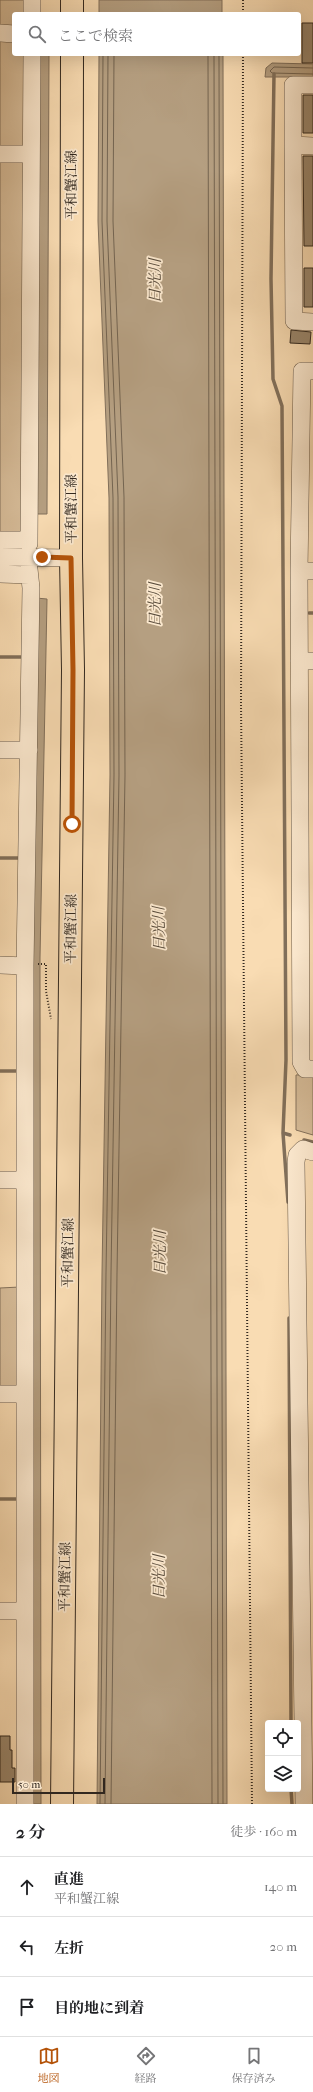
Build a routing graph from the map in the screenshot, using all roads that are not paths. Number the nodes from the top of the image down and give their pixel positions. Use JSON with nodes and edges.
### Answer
{"nodes":[{"id":1,"x":32,"y":0,"type":"edge"},
{"id":2,"x":72,"y":0,"type":"edge"},
{"id":3,"x":32,"y":12,"type":"edge"},
{"id":4,"x":72,"y":12,"type":"edge"},
{"id":5,"x":0,"y":33,"type":"edge"},
{"id":6,"x":12,"y":34,"type":"edge"},
{"id":7,"x":32,"y":56,"type":"edge"},
{"id":8,"x":72,"y":56,"type":"edge"},
{"id":9,"x":313,"y":85,"type":"edge"},
{"id":10,"x":294,"y":145,"type":"junction"},
{"id":11,"x":313,"y":146,"type":"edge"},
{"id":12,"x":0,"y":154,"type":"edge"},
{"id":13,"x":31,"y":154,"type":"junction"},
{"id":14,"x":313,"y":322,"type":"edge"},
{"id":15,"x":313,"y":371,"type":"edge"},
{"id":16,"x":307,"y":481,"type":"edge"},
{"id":17,"x":0,"y":540,"type":"edge"},
{"id":18,"x":0,"y":557,"type":"edge"},
{"id":19,"x":71,"y":558,"type":"junction"},
{"id":20,"x":306,"y":571,"type":"edge"},
{"id":21,"x":0,"y":574,"type":"edge"},
{"id":22,"x":306,"y":661,"type":"edge"},
{"id":23,"x":0,"y":750,"type":"edge"},
{"id":24,"x":29,"y":750,"type":"junction"},
{"id":25,"x":306,"y":770,"type":"edge"},
{"id":26,"x":306,"y":844,"type":"edge"},
{"id":27,"x":307,"y":919,"type":"edge"},
{"id":28,"x":0,"y":966,"type":"edge"},
{"id":29,"x":25,"y":966,"type":"junction"},
{"id":30,"x":307,"y":993,"type":"edge"},
{"id":31,"x":313,"y":1069,"type":"edge"},
{"id":32,"x":313,"y":1152,"type":"edge"},
{"id":33,"x":0,"y":1180,"type":"edge"},
{"id":34,"x":25,"y":1180,"type":"junction"},
{"id":35,"x":0,"y":1394,"type":"edge"},
{"id":36,"x":25,"y":1394,"type":"junction"},
{"id":37,"x":306,"y":1431,"type":"edge"},
{"id":38,"x":0,"y":1611,"type":"edge"},
{"id":39,"x":24,"y":1611,"type":"junction"},
{"id":40,"x":25,"y":1804,"type":"edge"},
{"id":41,"x":62,"y":1804,"type":"edge"},
{"id":42,"x":304,"y":1804,"type":"edge"}],
"edges":[{"from":1,"to":3,"type":"street"},
{"from":2,"to":4,"type":"main road"},
{"from":5,"to":6,"type":"street"},
{"from":7,"to":13,"type":"street"},
{"from":8,"to":19,"type":"main road","name":"平和蟹江線"},
{"from":9,"to":10,"type":"street"},
{"from":10,"to":11,"type":"street"},
{"from":10,"to":14,"type":"street"},
{"from":12,"to":13,"type":"street"},
{"from":13,"to":17,"type":"street"},
{"from":15,"to":16,"type":"street"},
{"from":16,"to":20,"type":"street"},
{"from":18,"to":19,"type":"street"},
{"from":19,"to":41,"type":"main road","name":"平和蟹江線"},
{"from":20,"to":22,"type":"street"},
{"from":21,"to":24,"type":"street"},
{"from":22,"to":25,"type":"street"},
{"from":23,"to":24,"type":"street"},
{"from":24,"to":29,"type":"street"},
{"from":25,"to":26,"type":"street"},
{"from":26,"to":27,"type":"street"},
{"from":27,"to":30,"type":"street"},
{"from":28,"to":29,"type":"street"},
{"from":29,"to":34,"type":"street"},
{"from":30,"to":31,"type":"street"},
{"from":32,"to":37,"type":"street"},
{"from":33,"to":34,"type":"street"},
{"from":34,"to":36,"type":"street"},
{"from":35,"to":36,"type":"street"},
{"from":36,"to":39,"type":"street"},
{"from":37,"to":42,"type":"street"},
{"from":38,"to":39,"type":"street"},
{"from":39,"to":40,"type":"street"}]}
